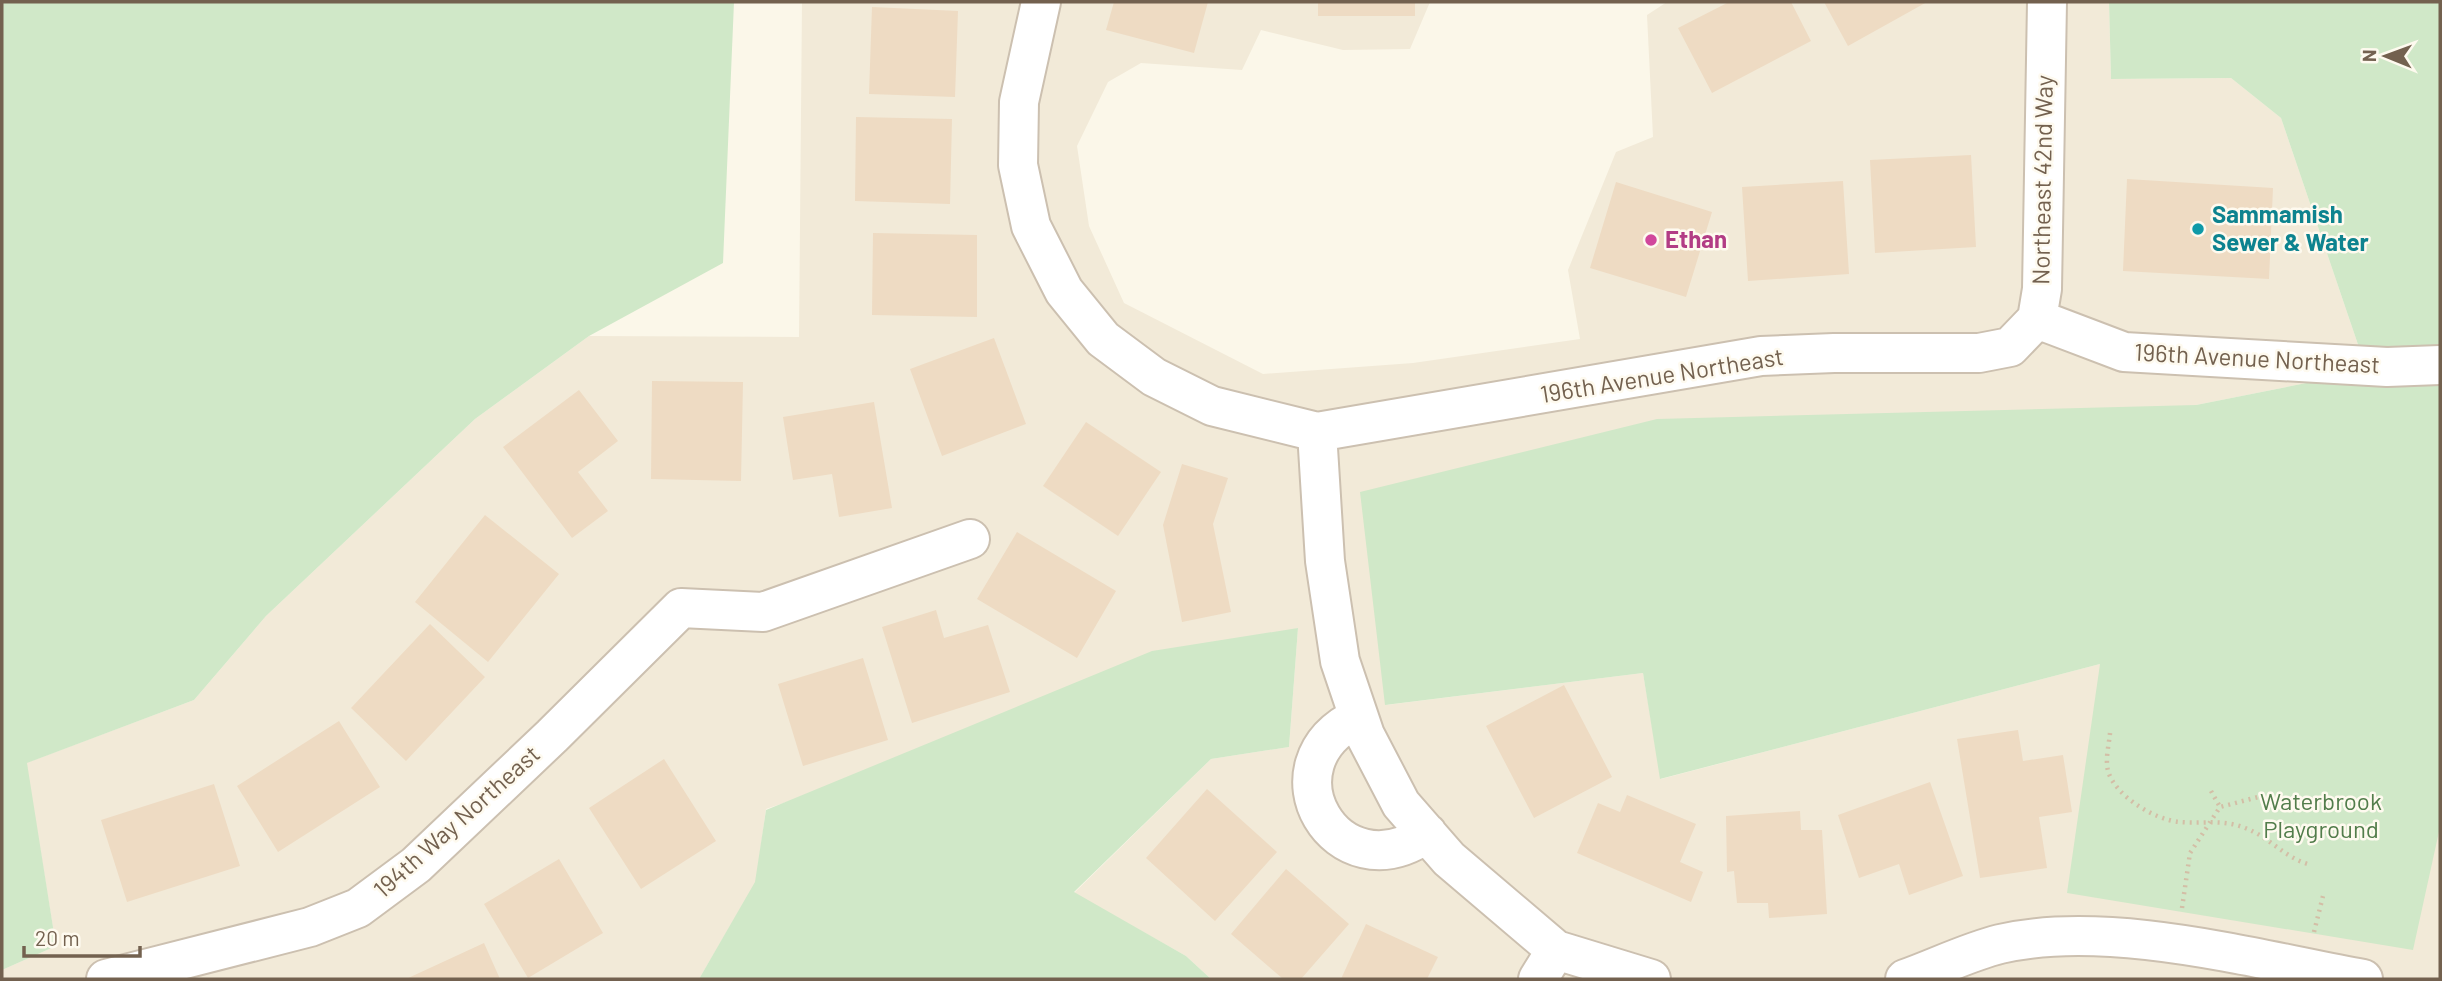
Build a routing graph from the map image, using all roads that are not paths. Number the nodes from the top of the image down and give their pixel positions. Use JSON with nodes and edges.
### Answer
{"nodes":[{"id":1,"x":1041,"y":2,"type":"edge"},
{"id":2,"x":2047,"y":2,"type":"edge"},
{"id":3,"x":2037,"y":319,"type":"junction"},
{"id":4,"x":2010,"y":347,"type":"joint"},
{"id":5,"x":2440,"y":365,"type":"edge"},
{"id":6,"x":1317,"y":432,"type":"junction"},
{"id":7,"x":970,"y":539,"type":"dead end"},
{"id":8,"x":1359,"y":717,"type":"junction"},
{"id":9,"x":1427,"y":833,"type":"junction"},
{"id":10,"x":1547,"y":964,"type":"edge"},
{"id":11,"x":2205,"y":965,"type":"edge"},
{"id":12,"x":106,"y":979,"type":"edge"},
{"id":13,"x":1651,"y":979,"type":"edge"},
{"id":14,"x":1905,"y":979,"type":"edge"},
{"id":15,"x":2363,"y":979,"type":"edge"}],
"edges":[{"from":1,"to":6,"type":"street"},
{"from":2,"to":3,"type":"street","name":"Northeast 42nd Way"},
{"from":3,"to":4,"type":"street","name":"Northeast 42nd Way"},
{"from":3,"to":5,"type":"street","name":"196th Avenue Northeast"},
{"from":4,"to":6,"type":"street","name":"196th Avenue Northeast"},
{"from":6,"to":8,"type":"street"},
{"from":7,"to":12,"type":"street","name":"194th Way Northeast"},
{"from":8,"to":9,"type":"street"},
{"from":8,"to":9,"type":"street"},
{"from":9,"to":10,"type":"street"},
{"from":10,"to":13,"type":"street"},
{"from":11,"to":14,"type":"street"},
{"from":11,"to":15,"type":"street"}]}
